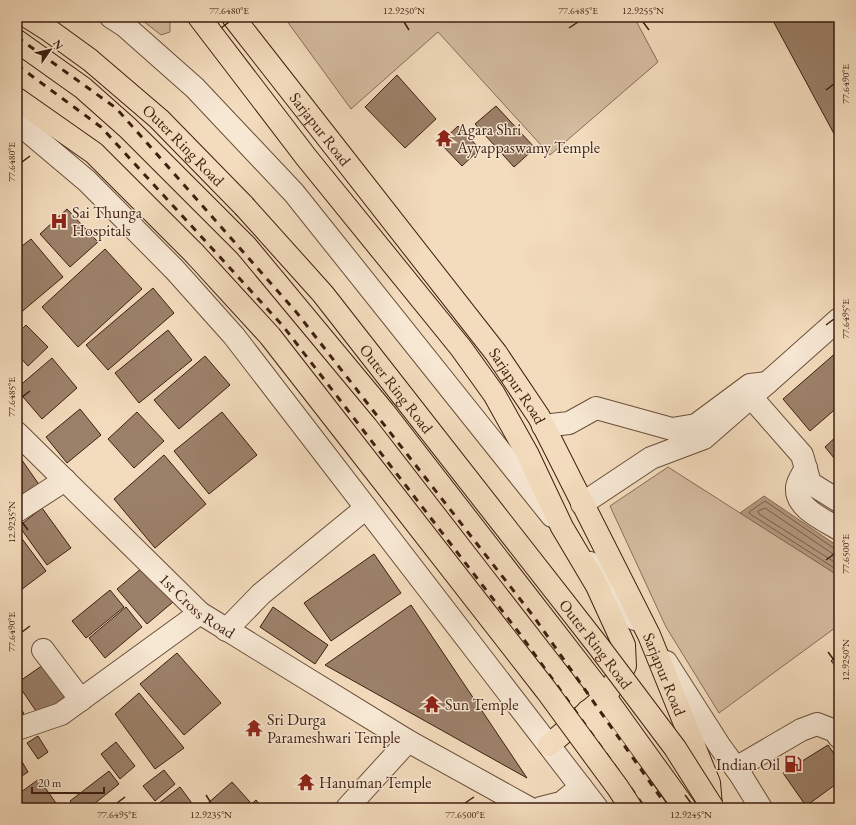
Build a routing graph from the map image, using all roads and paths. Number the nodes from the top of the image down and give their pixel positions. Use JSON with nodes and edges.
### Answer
{"nodes":[{"id":1,"x":28,"y":17,"type":"edge"},
{"id":2,"x":111,"y":17,"type":"edge"},
{"id":3,"x":199,"y":17,"type":"edge"},
{"id":4,"x":232,"y":17,"type":"edge"},
{"id":5,"x":17,"y":41,"type":"edge"},
{"id":6,"x":17,"y":99,"type":"edge"},
{"id":7,"x":17,"y":122,"type":"edge"},
{"id":8,"x":839,"y":319,"type":"edge"},
{"id":9,"x":767,"y":383,"type":"junction"},
{"id":10,"x":751,"y":397,"type":"junction"},
{"id":11,"x":543,"y":426,"type":"junction"},
{"id":12,"x":17,"y":432,"type":"edge"},
{"id":13,"x":806,"y":468,"type":"junction"},
{"id":14,"x":65,"y":480,"type":"junction"},
{"id":15,"x":839,"y":501,"type":"edge"},
{"id":16,"x":582,"y":504,"type":"junction"},
{"id":17,"x":366,"y":508,"type":"junction"},
{"id":18,"x":17,"y":511,"type":"edge"},
{"id":19,"x":562,"y":528,"type":"junction"},
{"id":20,"x":839,"y":529,"type":"edge"},
{"id":21,"x":200,"y":613,"type":"junction"},
{"id":22,"x":226,"y":630,"type":"junction"},
{"id":23,"x":649,"y":635,"type":"junction"},
{"id":24,"x":43,"y":650,"type":"dead end"},
{"id":25,"x":605,"y":697,"type":"junction"},
{"id":26,"x":81,"y":700,"type":"junction"},
{"id":27,"x":588,"y":711,"type":"junction"},
{"id":28,"x":17,"y":729,"type":"edge"},
{"id":29,"x":839,"y":738,"type":"edge"},
{"id":30,"x":408,"y":741,"type":"junction"},
{"id":31,"x":549,"y":745,"type":"junction"},
{"id":32,"x":736,"y":768,"type":"junction"},
{"id":33,"x":581,"y":788,"type":"junction"},
{"id":34,"x":347,"y":808,"type":"edge"},
{"id":35,"x":529,"y":808,"type":"edge"},
{"id":36,"x":541,"y":808,"type":"edge"},
{"id":37,"x":597,"y":808,"type":"edge"},
{"id":38,"x":631,"y":808,"type":"edge"},
{"id":39,"x":656,"y":808,"type":"edge"},
{"id":40,"x":685,"y":808,"type":"edge"},
{"id":41,"x":712,"y":808,"type":"edge"},
{"id":42,"x":761,"y":808,"type":"edge"}],
"edges":[{"from":1,"to":41,"type":"main road","name":"Outer Ring Road","bridge":true},
{"from":2,"to":19,"type":"street"},
{"from":3,"to":19,"type":"main road","name":"Sarjapur Road"},
{"from":4,"to":11,"type":"main road","name":"Sarjapur Road"},
{"from":5,"to":25,"type":"main road","name":"Outer Ring Road"},
{"from":6,"to":38,"type":"main road","bridge":true},
{"from":7,"to":17,"type":"street"},
{"from":8,"to":9,"type":"street"},
{"from":9,"to":10,"type":"street"},
{"from":9,"to":11,"type":"street"},
{"from":10,"to":13,"type":"street"},
{"from":10,"to":16,"type":"street"},
{"from":11,"to":16,"type":"main road","name":"Sarjapur Road"},
{"from":12,"to":14,"type":"street","name":"1st Cross Road"},
{"from":13,"to":15,"type":"street"},
{"from":13,"to":20,"type":"street"},
{"from":14,"to":18,"type":"street"},
{"from":14,"to":21,"type":"street","name":"1st Cross Road"},
{"from":16,"to":23,"type":"main road","name":"Sarjapur Road"},
{"from":17,"to":22,"type":"street"},
{"from":17,"to":31,"type":"street"},
{"from":19,"to":23,"type":"street"},
{"from":19,"to":25,"type":"main road","name":"Sarjapur Road"},
{"from":21,"to":22,"type":"street","name":"1st Cross Road"},
{"from":21,"to":26,"type":"street"},
{"from":22,"to":30,"type":"street","name":"1st Cross Road"},
{"from":23,"to":32,"type":"street"},
{"from":23,"to":41,"type":"main road","name":"Sarjapur Road"},
{"from":24,"to":26,"type":"street"},
{"from":25,"to":27,"type":"main road","name":"Sarjapur Road"},
{"from":25,"to":40,"type":"main road","name":"Outer Ring Road"},
{"from":26,"to":28,"type":"street"},
{"from":27,"to":31,"type":"main road","name":"Sarjapur Road"},
{"from":27,"to":39,"type":"main road"},
{"from":29,"to":32,"type":"street"},
{"from":30,"to":34,"type":"street"},
{"from":30,"to":35,"type":"street","name":"1st Cross Road"},
{"from":31,"to":33,"type":"street"},
{"from":32,"to":42,"type":"street"},
{"from":33,"to":36,"type":"street"},
{"from":33,"to":37,"type":"street"}]}
